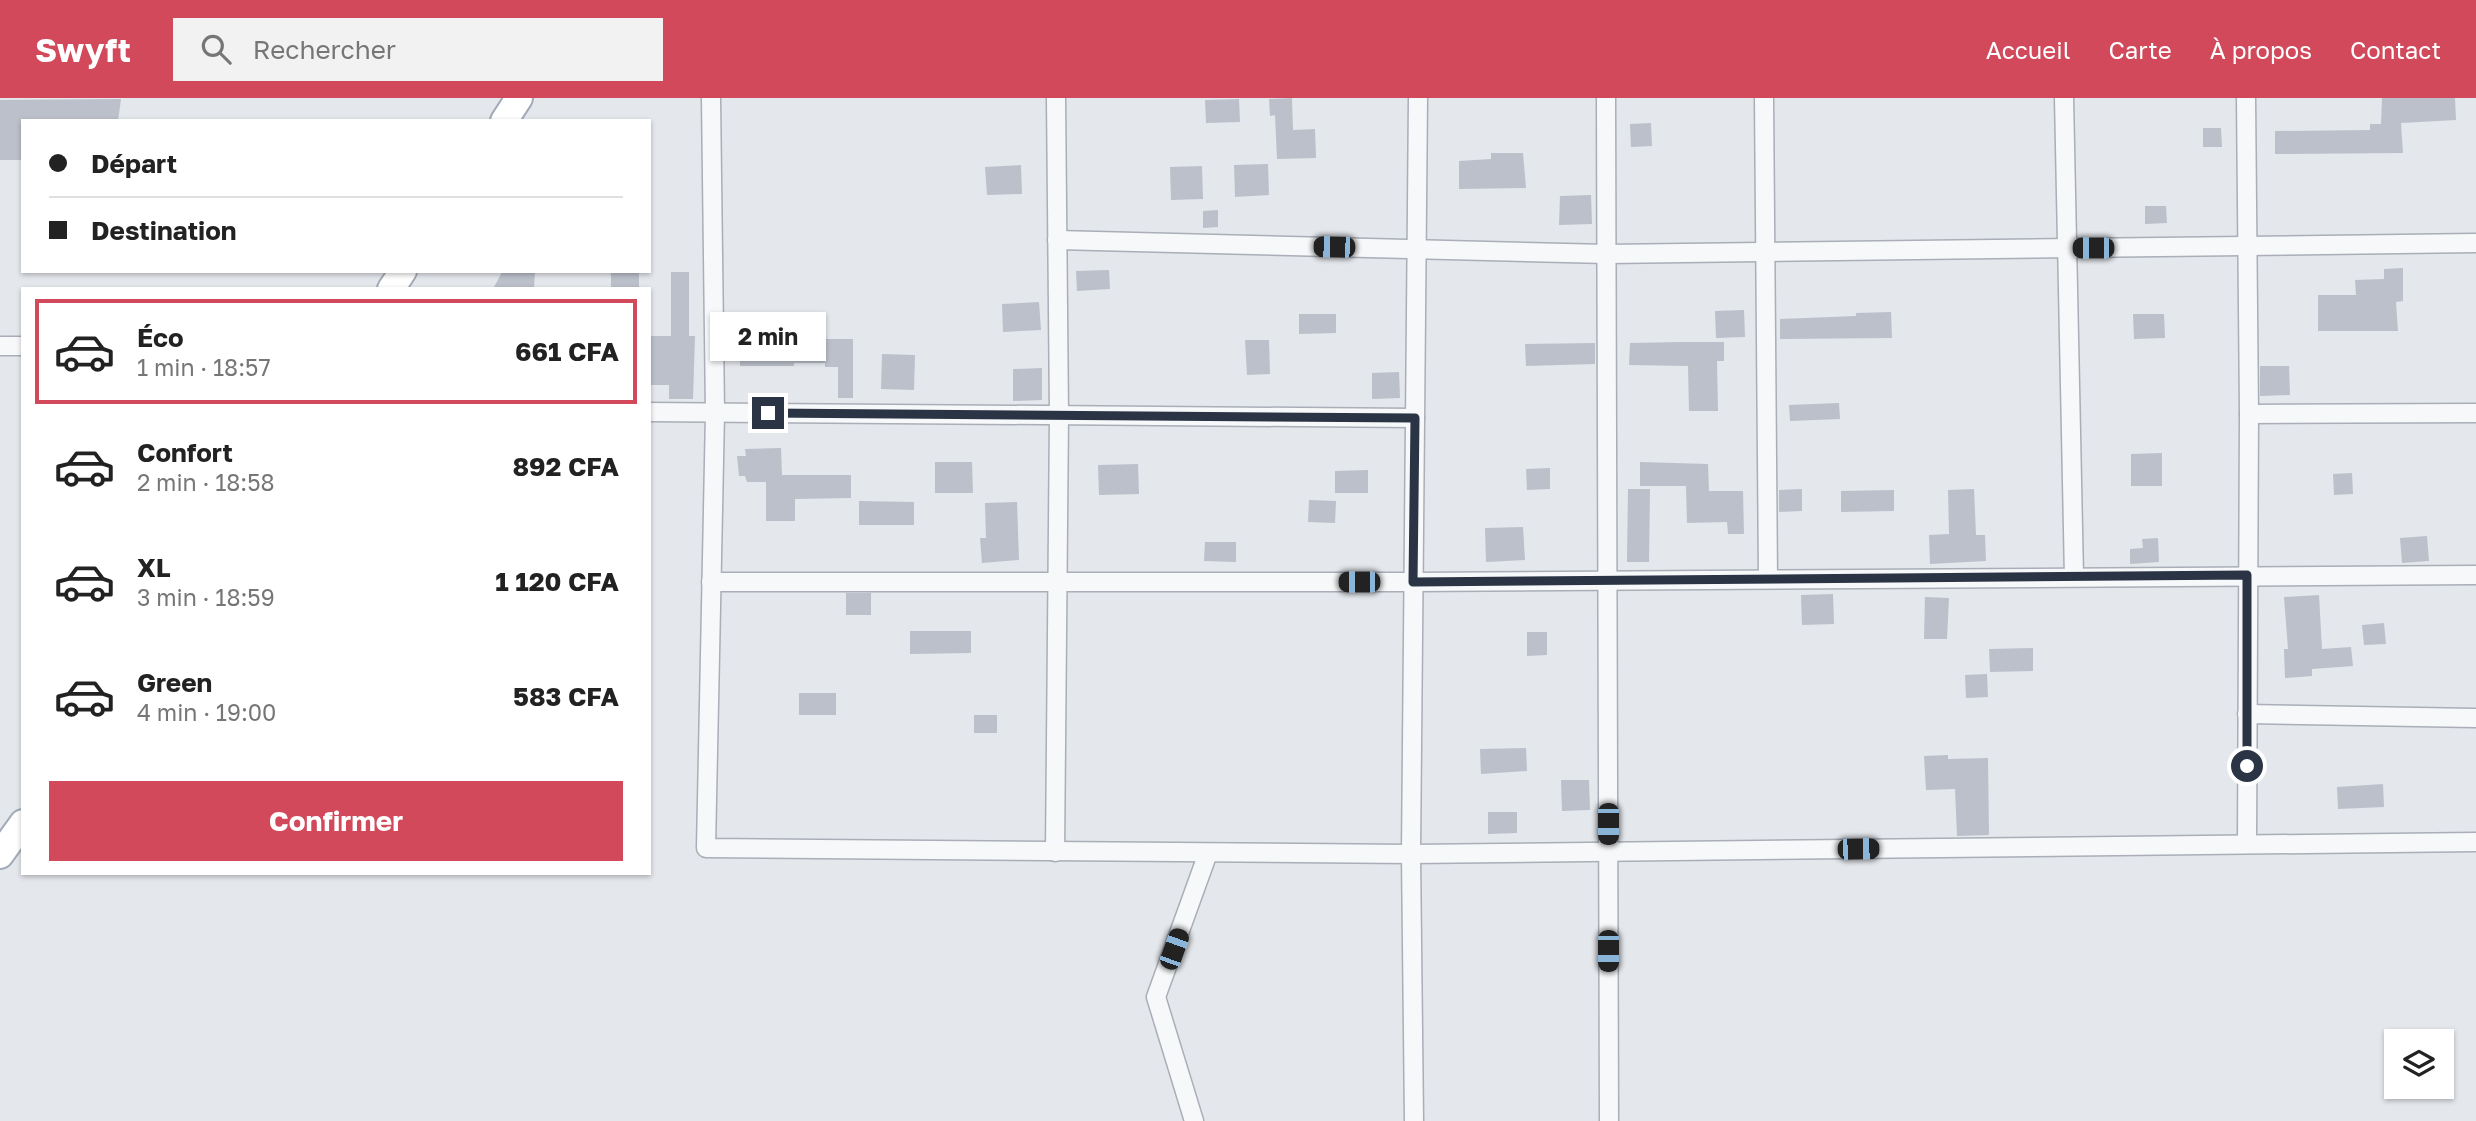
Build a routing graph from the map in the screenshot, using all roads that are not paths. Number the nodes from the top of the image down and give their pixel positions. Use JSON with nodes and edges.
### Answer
{"nodes":[{"id":1,"x":519,"y":98,"type":"edge"},
{"id":2,"x":711,"y":98,"type":"edge"},
{"id":3,"x":1056,"y":98,"type":"edge"},
{"id":4,"x":1418,"y":98,"type":"edge"},
{"id":5,"x":1606,"y":98,"type":"edge"},
{"id":6,"x":1765,"y":98,"type":"edge"},
{"id":7,"x":2064,"y":98,"type":"edge"},
{"id":8,"x":2246,"y":98,"type":"edge"},
{"id":9,"x":505,"y":119,"type":"edge"},
{"id":10,"x":1057,"y":240,"type":"junction"},
{"id":11,"x":2476,"y":243,"type":"edge"},
{"id":12,"x":2246,"y":246,"type":"junction"},
{"id":13,"x":2067,"y":248,"type":"junction"},
{"id":14,"x":1416,"y":249,"type":"junction"},
{"id":15,"x":1766,"y":252,"type":"junction"},
{"id":16,"x":1606,"y":254,"type":"junction"},
{"id":17,"x":0,"y":346,"type":"edge"},
{"id":18,"x":21,"y":346,"type":"edge"},
{"id":19,"x":651,"y":412,"type":"edge"},
{"id":20,"x":715,"y":413,"type":"junction"},
{"id":21,"x":2476,"y":413,"type":"edge"},
{"id":22,"x":2249,"y":414,"type":"junction"},
{"id":23,"x":1059,"y":415,"type":"junction"},
{"id":24,"x":1415,"y":418,"type":"junction"},
{"id":25,"x":2247,"y":575,"type":"junction"},
{"id":26,"x":2476,"y":575,"type":"edge"},
{"id":27,"x":2074,"y":577,"type":"junction"},
{"id":28,"x":1768,"y":579,"type":"junction"},
{"id":29,"x":1608,"y":580,"type":"junction"},
{"id":30,"x":711,"y":582,"type":"junction"},
{"id":31,"x":1058,"y":582,"type":"junction"},
{"id":32,"x":1413,"y":582,"type":"junction"},
{"id":33,"x":2247,"y":715,"type":"junction"},
{"id":34,"x":2476,"y":718,"type":"edge"},
{"id":35,"x":21,"y":826,"type":"edge"},
{"id":36,"x":2476,"y":842,"type":"edge"},
{"id":37,"x":2247,"y":844,"type":"junction"},
{"id":38,"x":1055,"y":852,"type":"junction"},
{"id":39,"x":1608,"y":852,"type":"junction"},
{"id":40,"x":1208,"y":853,"type":"junction"},
{"id":41,"x":1411,"y":854,"type":"junction"},
{"id":42,"x":0,"y":855,"type":"edge"},
{"id":43,"x":1194,"y":1121,"type":"edge"},
{"id":44,"x":1414,"y":1121,"type":"edge"},
{"id":45,"x":1609,"y":1121,"type":"edge"}],
"edges":[{"from":1,"to":9,"type":"main road"},
{"from":2,"to":20,"type":"street"},
{"from":3,"to":10,"type":"street"},
{"from":4,"to":14,"type":"street"},
{"from":5,"to":16,"type":"street"},
{"from":6,"to":15,"type":"street"},
{"from":7,"to":13,"type":"street"},
{"from":8,"to":12,"type":"street"},
{"from":10,"to":14,"type":"street"},
{"from":10,"to":23,"type":"street"},
{"from":11,"to":12,"type":"street"},
{"from":12,"to":13,"type":"street"},
{"from":12,"to":22,"type":"street"},
{"from":13,"to":15,"type":"street"},
{"from":13,"to":27,"type":"street"},
{"from":14,"to":16,"type":"street"},
{"from":14,"to":24,"type":"street"},
{"from":15,"to":16,"type":"street"},
{"from":15,"to":28,"type":"street"},
{"from":16,"to":29,"type":"street"},
{"from":17,"to":18,"type":"street"},
{"from":19,"to":20,"type":"street"},
{"from":20,"to":23,"type":"street"},
{"from":20,"to":30,"type":"street"},
{"from":21,"to":22,"type":"street"},
{"from":22,"to":25,"type":"street"},
{"from":23,"to":24,"type":"street"},
{"from":23,"to":31,"type":"street"},
{"from":24,"to":32,"type":"street"},
{"from":25,"to":26,"type":"street"},
{"from":25,"to":27,"type":"street"},
{"from":25,"to":33,"type":"street"},
{"from":27,"to":28,"type":"street"},
{"from":28,"to":29,"type":"street"},
{"from":29,"to":32,"type":"street"},
{"from":29,"to":39,"type":"street"},
{"from":30,"to":31,"type":"street"},
{"from":30,"to":38,"type":"street"},
{"from":31,"to":32,"type":"street"},
{"from":31,"to":38,"type":"street"},
{"from":32,"to":41,"type":"street"},
{"from":33,"to":34,"type":"street"},
{"from":33,"to":37,"type":"street"},
{"from":35,"to":42,"type":"main road"},
{"from":36,"to":37,"type":"street"},
{"from":37,"to":39,"type":"street"},
{"from":38,"to":40,"type":"street"},
{"from":39,"to":41,"type":"street"},
{"from":39,"to":45,"type":"street"},
{"from":40,"to":41,"type":"street"},
{"from":40,"to":43,"type":"street"},
{"from":41,"to":44,"type":"street"}]}
